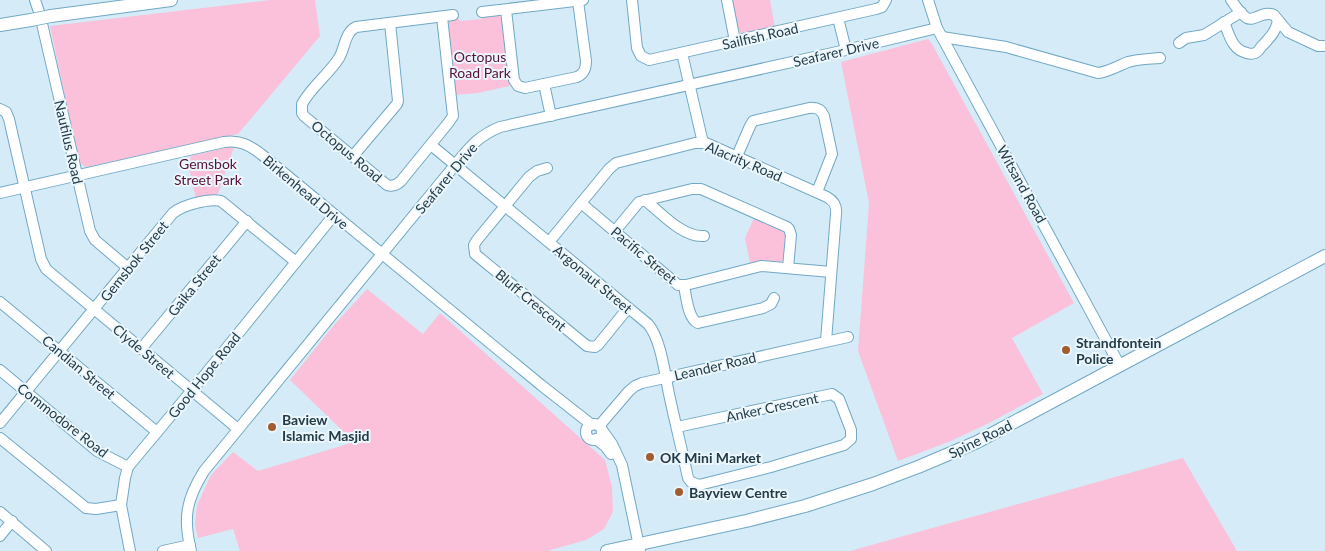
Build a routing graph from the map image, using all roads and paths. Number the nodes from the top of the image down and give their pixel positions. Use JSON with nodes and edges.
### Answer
{"nodes":[{"id":1,"x":35,"y":0,"type":"edge"},
{"id":2,"x":171,"y":0,"type":"edge"},
{"id":3,"x":581,"y":0,"type":"edge"},
{"id":4,"x":632,"y":0,"type":"edge"},
{"id":5,"x":727,"y":0,"type":"edge"},
{"id":6,"x":886,"y":0,"type":"edge"},
{"id":7,"x":928,"y":0,"type":"edge"},
{"id":8,"x":1231,"y":0,"type":"edge"},
{"id":9,"x":506,"y":10,"type":"junction"},
{"id":10,"x":482,"y":12,"type":"dead end"},
{"id":11,"x":1241,"y":12,"type":"junction"},
{"id":12,"x":453,"y":16,"type":"dead end"},
{"id":13,"x":442,"y":17,"type":"junction"},
{"id":14,"x":838,"y":18,"type":"junction"},
{"id":15,"x":1278,"y":21,"type":"junction"},
{"id":16,"x":1224,"y":22,"type":"junction"},
{"id":17,"x":390,"y":23,"type":"junction"},
{"id":18,"x":0,"y":25,"type":"edge"},
{"id":19,"x":940,"y":33,"type":"junction"},
{"id":20,"x":735,"y":41,"type":"junction"},
{"id":21,"x":1179,"y":43,"type":"dead end"},
{"id":22,"x":1325,"y":46,"type":"edge"},
{"id":23,"x":846,"y":50,"type":"junction"},
{"id":24,"x":682,"y":53,"type":"junction"},
{"id":25,"x":1160,"y":58,"type":"dead end"},
{"id":26,"x":544,"y":84,"type":"junction"},
{"id":27,"x":690,"y":85,"type":"junction"},
{"id":28,"x":0,"y":109,"type":"edge"},
{"id":29,"x":551,"y":116,"type":"junction"},
{"id":30,"x":703,"y":143,"type":"junction"},
{"id":31,"x":431,"y":145,"type":"junction"},
{"id":32,"x":353,"y":156,"type":"junction"},
{"id":33,"x":737,"y":156,"type":"junction"},
{"id":34,"x":455,"y":165,"type":"junction"},
{"id":35,"x":547,"y":168,"type":"dead end"},
{"id":36,"x":76,"y":175,"type":"junction"},
{"id":37,"x":24,"y":188,"type":"junction"},
{"id":38,"x":817,"y":192,"type":"junction"},
{"id":39,"x":0,"y":193,"type":"edge"},
{"id":40,"x":645,"y":200,"type":"junction"},
{"id":41,"x":581,"y":203,"type":"junction"},
{"id":42,"x":506,"y":206,"type":"junction"},
{"id":43,"x":334,"y":215,"type":"junction"},
{"id":44,"x":247,"y":221,"type":"junction"},
{"id":45,"x":615,"y":231,"type":"junction"},
{"id":46,"x":704,"y":236,"type":"dead end"},
{"id":47,"x":548,"y":242,"type":"junction"},
{"id":48,"x":382,"y":255,"type":"junction"},
{"id":49,"x":1325,"y":256,"type":"edge"},
{"id":50,"x":296,"y":262,"type":"junction"},
{"id":51,"x":128,"y":268,"type":"junction"},
{"id":52,"x":788,"y":268,"type":"junction"},
{"id":53,"x":831,"y":272,"type":"junction"},
{"id":54,"x":684,"y":285,"type":"junction"},
{"id":55,"x":774,"y":298,"type":"dead end"},
{"id":56,"x":0,"y":302,"type":"edge"},
{"id":57,"x":628,"y":308,"type":"junction"},
{"id":58,"x":94,"y":310,"type":"junction"},
{"id":59,"x":848,"y":337,"type":"dead end"},
{"id":60,"x":826,"y":341,"type":"junction"},
{"id":61,"x":141,"y":349,"type":"junction"},
{"id":62,"x":59,"y":351,"type":"junction"},
{"id":63,"x":1120,"y":366,"type":"junction"},
{"id":64,"x":0,"y":370,"type":"edge"},
{"id":65,"x":666,"y":377,"type":"junction"},
{"id":66,"x":192,"y":390,"type":"junction"},
{"id":67,"x":26,"y":392,"type":"junction"},
{"id":68,"x":0,"y":423,"type":"edge"},
{"id":69,"x":676,"y":427,"type":"junction"},
{"id":70,"x":238,"y":429,"type":"junction"},
{"id":71,"x":595,"y":430,"type":"junction"},
{"id":72,"x":157,"y":432,"type":"junction"},
{"id":73,"x":0,"y":438,"type":"edge"},
{"id":74,"x":128,"y":467,"type":"junction"},
{"id":75,"x":120,"y":505,"type":"junction"},
{"id":76,"x":0,"y":512,"type":"edge"},
{"id":77,"x":12,"y":521,"type":"junction"},
{"id":78,"x":0,"y":536,"type":"edge"},
{"id":79,"x":639,"y":547,"type":"edge"},
{"id":80,"x":190,"y":548,"type":"edge"},
{"id":81,"x":46,"y":551,"type":"edge"},
{"id":82,"x":130,"y":551,"type":"edge"},
{"id":83,"x":163,"y":551,"type":"edge"},
{"id":84,"x":607,"y":551,"type":"edge"}],
"edges":[{"from":1,"to":36,"type":"street","name":"Nautilus Road"},
{"from":2,"to":18,"type":"main road","bridge":true},
{"from":3,"to":9,"type":"street"},
{"from":3,"to":26,"type":"street"},
{"from":4,"to":24,"type":"street","name":"Sailfish Road"},
{"from":5,"to":20,"type":"street"},
{"from":6,"to":14,"type":"street","name":"Sailfish Road"},
{"from":7,"to":19,"type":"street","name":"Witsand Road"},
{"from":8,"to":11,"type":"street"},
{"from":9,"to":10,"type":"street"},
{"from":9,"to":26,"type":"street"},
{"from":11,"to":15,"type":"street"},
{"from":11,"to":16,"type":"street"},
{"from":12,"to":13,"type":"street","name":"Octopus Road"},
{"from":13,"to":17,"type":"street","name":"Octopus Road"},
{"from":13,"to":31,"type":"street","name":"Octopus Road"},
{"from":14,"to":20,"type":"street","name":"Sailfish Road"},
{"from":14,"to":23,"type":"street"},
{"from":15,"to":16,"type":"street"},
{"from":15,"to":22,"type":"street"},
{"from":16,"to":21,"type":"street"},
{"from":17,"to":32,"type":"street"},
{"from":17,"to":32,"type":"street","name":"Octopus Road"},
{"from":19,"to":23,"type":"street","name":"Seafarer Drive"},
{"from":19,"to":25,"type":"street"},
{"from":19,"to":63,"type":"street","name":"Witsand Road"},
{"from":20,"to":24,"type":"street","name":"Sailfish Road"},
{"from":23,"to":27,"type":"street","name":"Seafarer Drive"},
{"from":24,"to":27,"type":"street"},
{"from":26,"to":29,"type":"street"},
{"from":27,"to":29,"type":"street","name":"Seafarer Drive"},
{"from":27,"to":30,"type":"street"},
{"from":28,"to":37,"type":"street","name":"Clyde Street"},
{"from":29,"to":34,"type":"street","name":"Seafarer Drive"},
{"from":30,"to":33,"type":"street","name":"Alacrity Road"},
{"from":30,"to":41,"type":"street","name":"Alacrity Road"},
{"from":31,"to":32,"type":"street","name":"Octopus Road"},
{"from":31,"to":34,"type":"street","name":"Argonaut Street"},
{"from":33,"to":38,"type":"street","name":"Alacrity Road"},
{"from":33,"to":38,"type":"street"},
{"from":34,"to":42,"type":"street","name":"Argonaut Street"},
{"from":34,"to":48,"type":"street","name":"Seafarer Drive"},
{"from":35,"to":42,"type":"street"},
{"from":36,"to":37,"type":"street","name":"Birkenhead Drive"},
{"from":36,"to":43,"type":"street","name":"Birkenhead Drive"},
{"from":36,"to":51,"type":"street","name":"Nautilus Road"},
{"from":37,"to":39,"type":"street","name":"Birkenhead Drive"},
{"from":37,"to":58,"type":"street","name":"Clyde Street"},
{"from":38,"to":53,"type":"street","name":"Alacrity Road"},
{"from":40,"to":45,"type":"street"},
{"from":40,"to":46,"type":"street"},
{"from":40,"to":52,"type":"street"},
{"from":41,"to":45,"type":"street","name":"Pacific Street"},
{"from":41,"to":47,"type":"street","name":"Alacrity Road"},
{"from":42,"to":47,"type":"street","name":"Argonaut Street"},
{"from":42,"to":57,"type":"street","name":"Bluff Crescent"},
{"from":43,"to":48,"type":"street","name":"Birkenhead Drive"},
{"from":43,"to":50,"type":"street","name":"Good Hope Road"},
{"from":44,"to":50,"type":"street","name":"Gemsbok Street"},
{"from":44,"to":51,"type":"street","name":"Gemsbok Street"},
{"from":44,"to":61,"type":"street","name":"Gaika Street"},
{"from":45,"to":54,"type":"street","name":"Pacific Street"},
{"from":47,"to":57,"type":"street","name":"Argonaut Street"},
{"from":48,"to":70,"type":"street","name":"Seafarer Drive"},
{"from":48,"to":71,"type":"street","name":"Birkenhead Drive"},
{"from":49,"to":63,"type":"main road","name":"Spine Road"},
{"from":50,"to":66,"type":"street","name":"Good Hope Road"},
{"from":51,"to":58,"type":"street","name":"Gemsbok Street"},
{"from":52,"to":53,"type":"street","name":"Pacific Street"},
{"from":52,"to":54,"type":"street","name":"Pacific Street"},
{"from":53,"to":60,"type":"street","name":"Alacrity Road"},
{"from":54,"to":55,"type":"street"},
{"from":56,"to":62,"type":"street","name":"Candian Street"},
{"from":57,"to":65,"type":"street","name":"Argonaut Street"},
{"from":58,"to":61,"type":"street","name":"Clyde Street"},
{"from":58,"to":62,"type":"street","name":"Gemsbok Street"},
{"from":59,"to":60,"type":"street","name":"Leander Road"},
{"from":60,"to":65,"type":"street","name":"Leander Road"},
{"from":61,"to":66,"type":"street","name":"Clyde Street"},
{"from":62,"to":67,"type":"street","name":"Gemsbok Street"},
{"from":62,"to":72,"type":"street","name":"Candian Street"},
{"from":63,"to":79,"type":"main road","name":"Spine Road"},
{"from":64,"to":67,"type":"street","name":"Commodore Road"},
{"from":65,"to":69,"type":"street","name":"Argonaut Street"},
{"from":65,"to":71,"type":"street","name":"Leander Road"},
{"from":66,"to":70,"type":"street","name":"Clyde Street"},
{"from":66,"to":72,"type":"street","name":"Good Hope Road"},
{"from":67,"to":68,"type":"street","name":"Gemsbok Street"},
{"from":67,"to":74,"type":"street","name":"Commodore Road"},
{"from":69,"to":69,"type":"street","name":"Anker Crescent"},
{"from":70,"to":80,"type":"street","name":"Seafarer Drive"},
{"from":71,"to":79,"type":"street","name":"Birkenhead Drive"},
{"from":72,"to":74,"type":"street","name":"Good Hope Road"},
{"from":73,"to":75,"type":"street"},
{"from":74,"to":75,"type":"street","name":"Good Hope Road"},
{"from":75,"to":82,"type":"street","name":"Good Hope Road"},
{"from":76,"to":77,"type":"street"},
{"from":77,"to":78,"type":"street"},
{"from":77,"to":81,"type":"street"},
{"from":79,"to":84,"type":"main road","name":"Spine Road"},
{"from":80,"to":83,"type":"street"}]}
